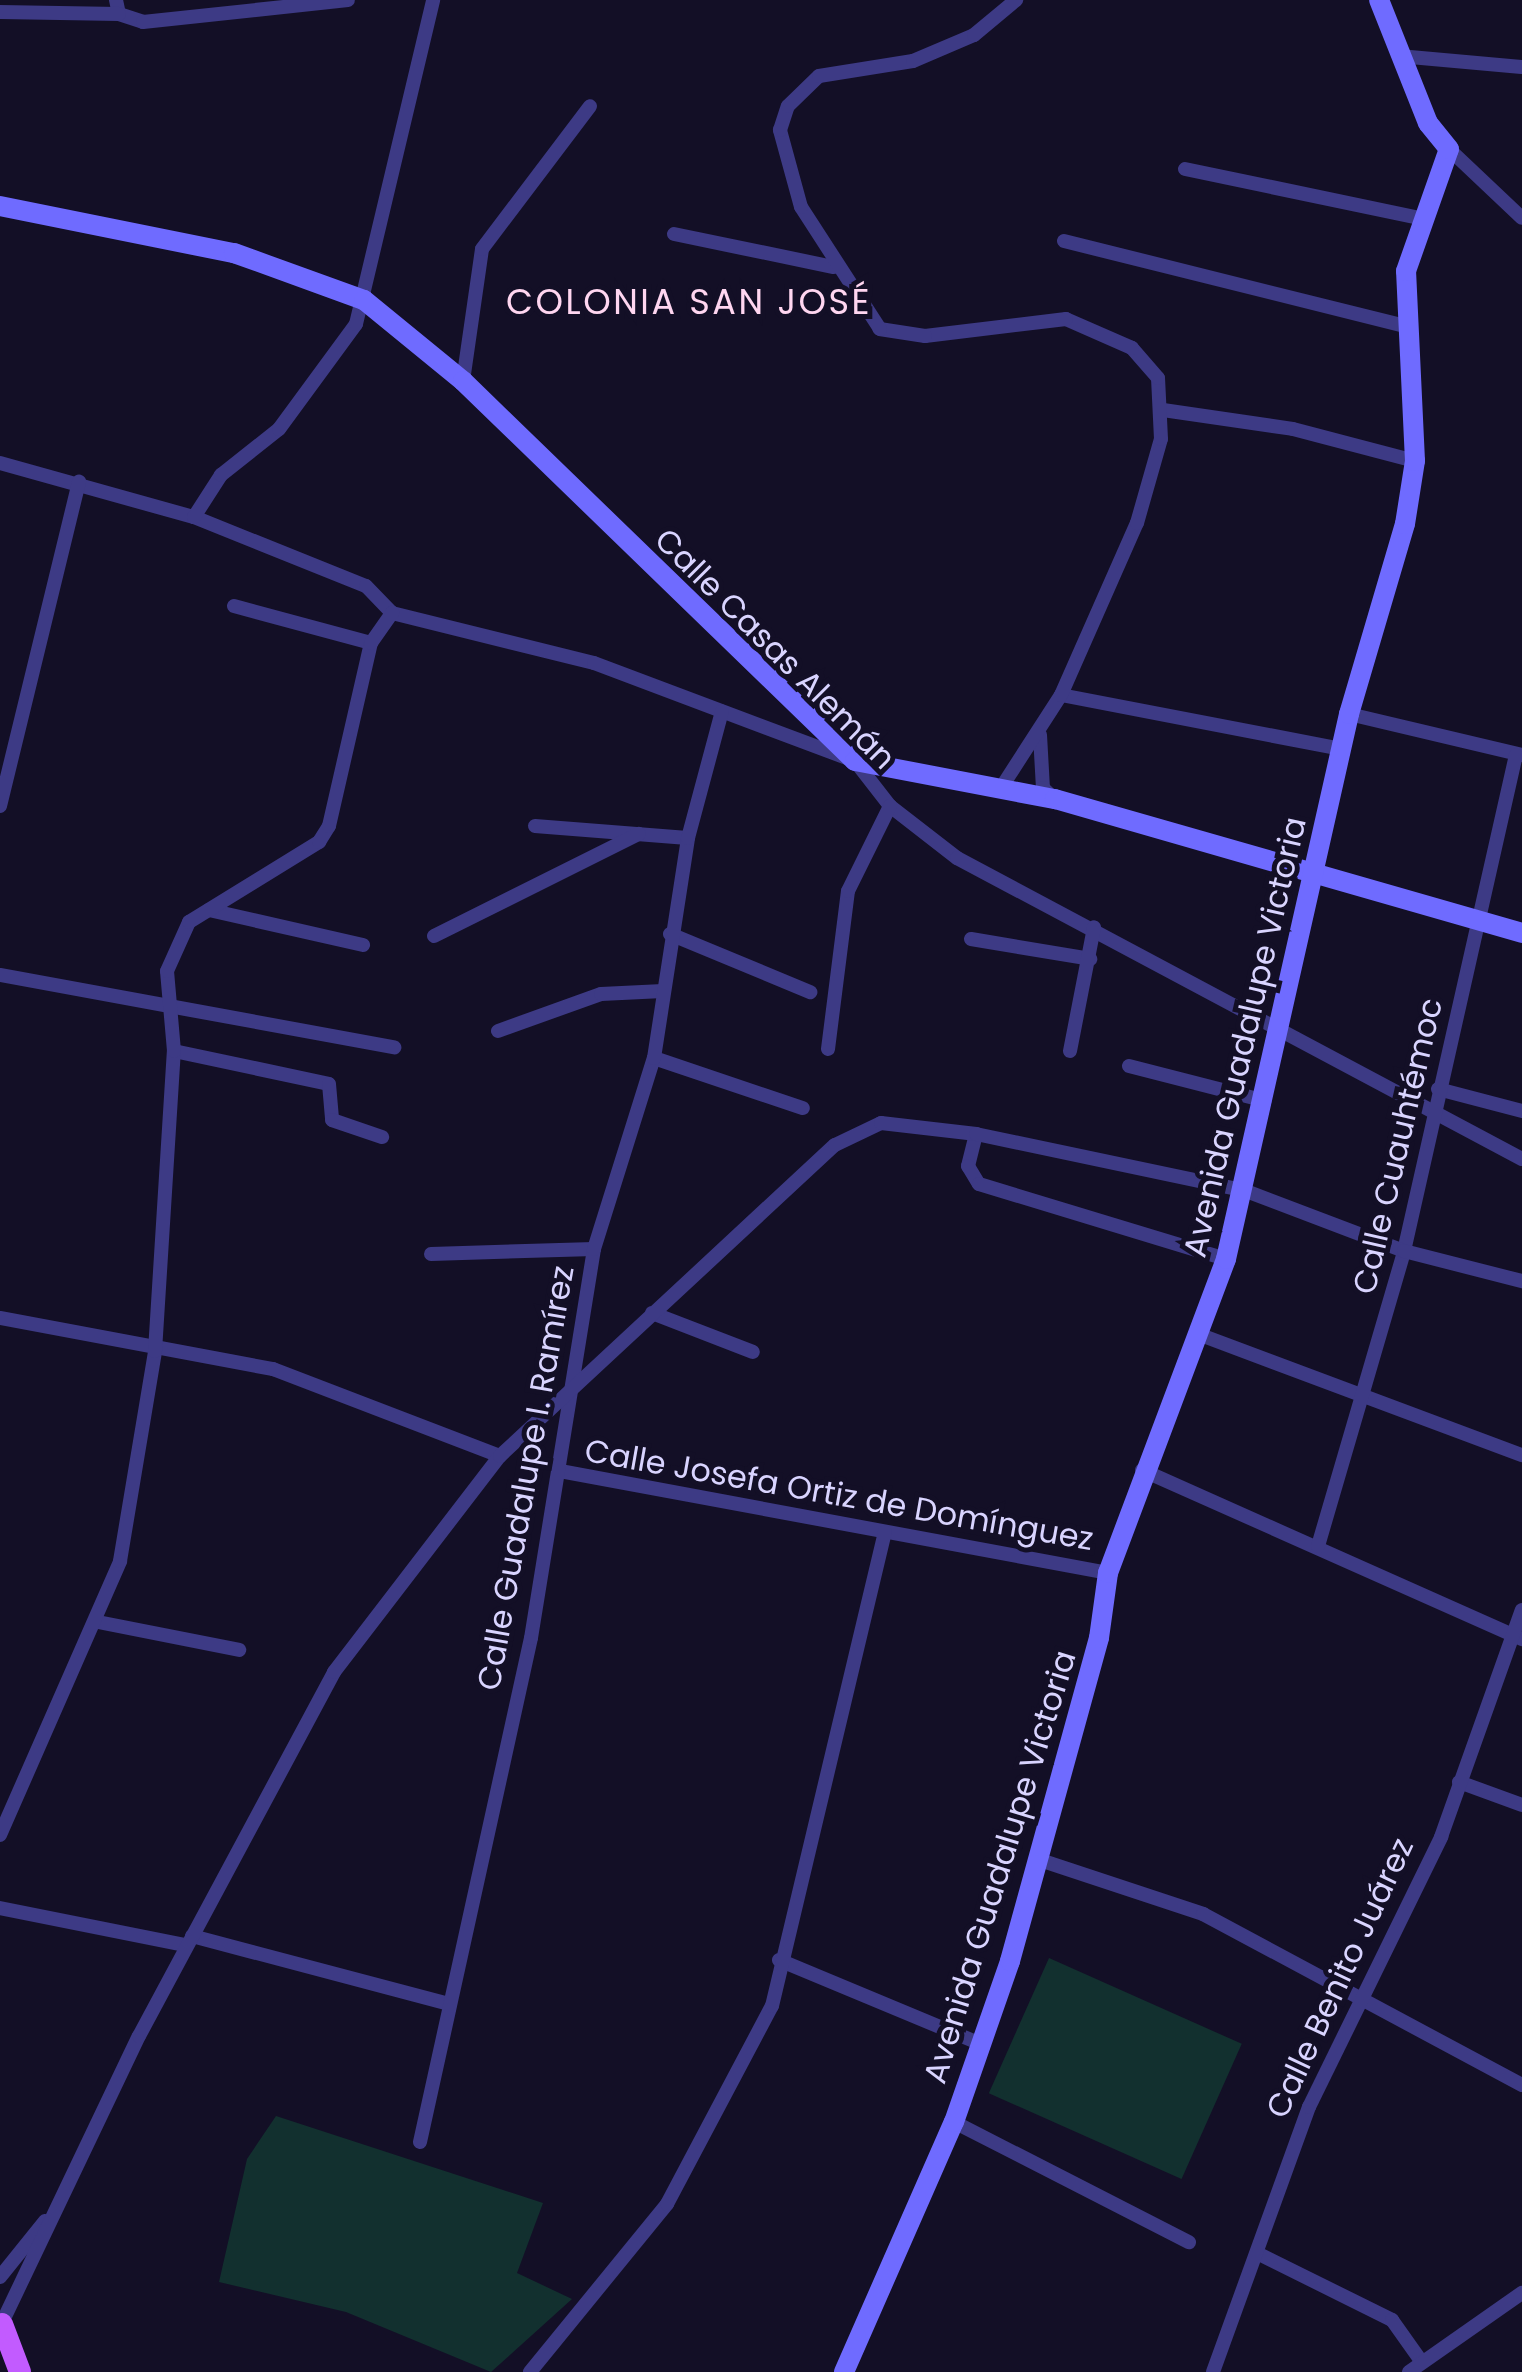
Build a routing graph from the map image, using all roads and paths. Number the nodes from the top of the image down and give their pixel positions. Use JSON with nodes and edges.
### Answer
{"nodes":[{"id":1,"x":348,"y":0,"type":"edge"},
{"id":2,"x":433,"y":0,"type":"edge"},
{"id":3,"x":1016,"y":0,"type":"edge"},
{"id":4,"x":1379,"y":0,"type":"edge"},
{"id":5,"x":118,"y":7,"type":"edge"},
{"id":6,"x":0,"y":12,"type":"edge"},
{"id":7,"x":1400,"y":56,"type":"junction"},
{"id":8,"x":1522,"y":67,"type":"edge"},
{"id":9,"x":590,"y":106,"type":"dead end"},
{"id":10,"x":1449,"y":149,"type":"junction"},
{"id":11,"x":1185,"y":168,"type":"dead end"},
{"id":12,"x":0,"y":206,"type":"edge"},
{"id":13,"x":1420,"y":218,"type":"junction"},
{"id":14,"x":1522,"y":218,"type":"edge"},
{"id":15,"x":674,"y":234,"type":"dead end"},
{"id":16,"x":1064,"y":242,"type":"dead end"},
{"id":17,"x":834,"y":267,"type":"junction"},
{"id":18,"x":364,"y":300,"type":"junction"},
{"id":19,"x":1406,"y":326,"type":"junction"},
{"id":20,"x":463,"y":381,"type":"junction"},
{"id":21,"x":1163,"y":410,"type":"junction"},
{"id":22,"x":1415,"y":461,"type":"junction"},
{"id":23,"x":0,"y":463,"type":"edge"},
{"id":24,"x":79,"y":480,"type":"junction"},
{"id":25,"x":194,"y":517,"type":"junction"},
{"id":26,"x":234,"y":606,"type":"dead end"},
{"id":27,"x":392,"y":613,"type":"junction"},
{"id":28,"x":372,"y":643,"type":"junction"},
{"id":29,"x":1061,"y":695,"type":"junction"},
{"id":30,"x":722,"y":711,"type":"junction"},
{"id":31,"x":1349,"y":714,"type":"junction"},
{"id":32,"x":1041,"y":730,"type":"junction"},
{"id":33,"x":1341,"y":749,"type":"junction"},
{"id":34,"x":1519,"y":755,"type":"edge"},
{"id":35,"x":854,"y":761,"type":"junction"},
{"id":36,"x":1001,"y":788,"type":"junction"},
{"id":37,"x":1055,"y":800,"type":"junction"},
{"id":38,"x":0,"y":806,"type":"edge"},
{"id":39,"x":890,"y":806,"type":"junction"},
{"id":40,"x":535,"y":826,"type":"dead end"},
{"id":41,"x":639,"y":834,"type":"junction"},
{"id":42,"x":688,"y":838,"type":"junction"},
{"id":43,"x":1317,"y":874,"type":"junction"},
{"id":44,"x":209,"y":910,"type":"junction"},
{"id":45,"x":1480,"y":920,"type":"junction"},
{"id":46,"x":1094,"y":927,"type":"junction"},
{"id":47,"x":1522,"y":933,"type":"edge"},
{"id":48,"x":670,"y":934,"type":"junction"},
{"id":49,"x":434,"y":936,"type":"dead end"},
{"id":50,"x":971,"y":939,"type":"dead end"},
{"id":51,"x":363,"y":945,"type":"dead end"},
{"id":52,"x":1090,"y":959,"type":"junction"},
{"id":53,"x":0,"y":975,"type":"edge"},
{"id":54,"x":663,"y":991,"type":"junction"},
{"id":55,"x":810,"y":992,"type":"dead end"},
{"id":56,"x":167,"y":1003,"type":"junction"},
{"id":57,"x":1282,"y":1026,"type":"junction"},
{"id":58,"x":498,"y":1031,"type":"dead end"},
{"id":59,"x":394,"y":1046,"type":"dead end"},
{"id":60,"x":828,"y":1049,"type":"dead end"},
{"id":61,"x":1070,"y":1050,"type":"dead end"},
{"id":62,"x":174,"y":1051,"type":"junction"},
{"id":63,"x":654,"y":1058,"type":"junction"},
{"id":64,"x":1129,"y":1066,"type":"dead end"},
{"id":65,"x":1438,"y":1089,"type":"junction"},
{"id":66,"x":1265,"y":1101,"type":"junction"},
{"id":67,"x":1434,"y":1106,"type":"junction"},
{"id":68,"x":803,"y":1108,"type":"dead end"},
{"id":69,"x":1522,"y":1111,"type":"edge"},
{"id":70,"x":976,"y":1134,"type":"junction"},
{"id":71,"x":382,"y":1137,"type":"dead end"},
{"id":72,"x":1522,"y":1158,"type":"edge"},
{"id":73,"x":1246,"y":1191,"type":"junction"},
{"id":74,"x":594,"y":1248,"type":"junction"},
{"id":75,"x":1404,"y":1252,"type":"junction"},
{"id":76,"x":431,"y":1254,"type":"dead end"},
{"id":77,"x":1226,"y":1259,"type":"junction"},
{"id":78,"x":1522,"y":1281,"type":"edge"},
{"id":79,"x":652,"y":1313,"type":"junction"},
{"id":80,"x":0,"y":1318,"type":"edge"},
{"id":81,"x":1198,"y":1334,"type":"junction"},
{"id":82,"x":155,"y":1351,"type":"junction"},
{"id":83,"x":753,"y":1352,"type":"dead end"},
{"id":84,"x":565,"y":1388,"type":"junction"},
{"id":85,"x":1363,"y":1396,"type":"junction"},
{"id":86,"x":1522,"y":1455,"type":"edge"},
{"id":87,"x":500,"y":1456,"type":"junction"},
{"id":88,"x":1142,"y":1470,"type":"junction"},
{"id":89,"x":560,"y":1471,"type":"junction"},
{"id":90,"x":885,"y":1532,"type":"junction"},
{"id":91,"x":1318,"y":1546,"type":"junction"},
{"id":92,"x":1108,"y":1573,"type":"junction"},
{"id":93,"x":1522,"y":1610,"type":"edge"},
{"id":94,"x":98,"y":1622,"type":"junction"},
{"id":95,"x":1517,"y":1637,"type":"edge"},
{"id":96,"x":239,"y":1650,"type":"dead end"},
{"id":97,"x":1459,"y":1782,"type":"junction"},
{"id":98,"x":1522,"y":1805,"type":"edge"},
{"id":99,"x":0,"y":1836,"type":"edge"},
{"id":100,"x":1040,"y":1860,"type":"junction"},
{"id":101,"x":0,"y":1908,"type":"edge"},
{"id":102,"x":189,"y":1941,"type":"junction"},
{"id":103,"x":780,"y":1960,"type":"junction"},
{"id":104,"x":1366,"y":1999,"type":"junction"},
{"id":105,"x":445,"y":2003,"type":"junction"},
{"id":106,"x":981,"y":2044,"type":"junction"},
{"id":107,"x":1522,"y":2085,"type":"edge"},
{"id":108,"x":954,"y":2122,"type":"junction"},
{"id":109,"x":420,"y":2142,"type":"dead end"},
{"id":110,"x":45,"y":2221,"type":"junction"},
{"id":111,"x":1189,"y":2242,"type":"dead end"},
{"id":112,"x":1258,"y":2253,"type":"junction"},
{"id":113,"x":0,"y":2277,"type":"edge"},
{"id":114,"x":1522,"y":2293,"type":"edge"},
{"id":115,"x":1,"y":2326,"type":"edge"},
{"id":116,"x":1416,"y":2367,"type":"edge"},
{"id":117,"x":20,"y":2372,"type":"edge"},
{"id":118,"x":530,"y":2372,"type":"edge"},
{"id":119,"x":844,"y":2372,"type":"edge"},
{"id":120,"x":1214,"y":2372,"type":"edge"}],
"edges":[{"from":1,"to":5,"type":"street"},
{"from":2,"to":18,"type":"street"},
{"from":3,"to":17,"type":"street"},
{"from":4,"to":7,"type":"street"},
{"from":5,"to":6,"type":"street"},
{"from":7,"to":8,"type":"street"},
{"from":7,"to":10,"type":"street"},
{"from":9,"to":20,"type":"street"},
{"from":10,"to":13,"type":"street","name":"Avenida Guadalupe Victoria"},
{"from":10,"to":14,"type":"street"},
{"from":11,"to":13,"type":"street"},
{"from":12,"to":18,"type":"street","name":"Calle Casas Alemán"},
{"from":13,"to":19,"type":"street","name":"Avenida Guadalupe Victoria"},
{"from":15,"to":17,"type":"street"},
{"from":16,"to":19,"type":"street"},
{"from":17,"to":21,"type":"street"},
{"from":18,"to":20,"type":"street","name":"Calle Casas Alemán"},
{"from":18,"to":25,"type":"street"},
{"from":19,"to":22,"type":"street","name":"Avenida Guadalupe Victoria"},
{"from":20,"to":35,"type":"street","name":"Calle Casas Alemán"},
{"from":21,"to":22,"type":"street"},
{"from":21,"to":29,"type":"street"},
{"from":22,"to":31,"type":"street","name":"Avenida Guadalupe Victoria"},
{"from":23,"to":24,"type":"street"},
{"from":24,"to":25,"type":"street"},
{"from":24,"to":38,"type":"street"},
{"from":25,"to":27,"type":"street"},
{"from":26,"to":28,"type":"street"},
{"from":27,"to":28,"type":"street"},
{"from":27,"to":30,"type":"street"},
{"from":28,"to":44,"type":"street"},
{"from":29,"to":32,"type":"street"},
{"from":29,"to":33,"type":"street"},
{"from":30,"to":35,"type":"street"},
{"from":30,"to":42,"type":"street","name":"Calle Guadalupe I. Ramírez"},
{"from":31,"to":33,"type":"street","name":"Avenida Guadalupe Victoria"},
{"from":31,"to":34,"type":"street"},
{"from":32,"to":36,"type":"street"},
{"from":32,"to":37,"type":"street"},
{"from":33,"to":43,"type":"street","name":"Avenida Guadalupe Victoria"},
{"from":34,"to":45,"type":"street","name":"Calle Cuauhtémoc"},
{"from":35,"to":36,"type":"street"},
{"from":35,"to":39,"type":"street","name":"Calle Casas Alemán"},
{"from":36,"to":37,"type":"street"},
{"from":37,"to":43,"type":"street"},
{"from":39,"to":46,"type":"street","name":"Calle Casas Alemán"},
{"from":39,"to":60,"type":"street"},
{"from":40,"to":41,"type":"street"},
{"from":41,"to":42,"type":"street"},
{"from":41,"to":49,"type":"street"},
{"from":42,"to":48,"type":"street","name":"Calle Guadalupe I. Ramírez"},
{"from":43,"to":45,"type":"street"},
{"from":43,"to":57,"type":"street","name":"Avenida Guadalupe Victoria"},
{"from":44,"to":51,"type":"street"},
{"from":44,"to":56,"type":"street"},
{"from":45,"to":47,"type":"street"},
{"from":45,"to":65,"type":"street","name":"Calle Cuauhtémoc"},
{"from":46,"to":52,"type":"street"},
{"from":46,"to":57,"type":"street","name":"Calle Casas Alemán"},
{"from":48,"to":54,"type":"street","name":"Calle Guadalupe I. Ramírez"},
{"from":48,"to":55,"type":"street"},
{"from":50,"to":52,"type":"street"},
{"from":52,"to":61,"type":"street"},
{"from":53,"to":56,"type":"street"},
{"from":54,"to":58,"type":"street"},
{"from":54,"to":63,"type":"street","name":"Calle Guadalupe I. Ramírez"},
{"from":56,"to":59,"type":"street"},
{"from":56,"to":62,"type":"street"},
{"from":57,"to":66,"type":"street","name":"Avenida Guadalupe Victoria"},
{"from":57,"to":67,"type":"street","name":"Calle Casas Alemán"},
{"from":62,"to":71,"type":"street"},
{"from":62,"to":82,"type":"street"},
{"from":63,"to":68,"type":"street"},
{"from":63,"to":74,"type":"street","name":"Calle Guadalupe I. Ramírez"},
{"from":64,"to":66,"type":"street"},
{"from":65,"to":67,"type":"street","name":"Calle Cuauhtémoc"},
{"from":65,"to":69,"type":"street"},
{"from":66,"to":73,"type":"street","name":"Avenida Guadalupe Victoria"},
{"from":67,"to":72,"type":"street","name":"Calle Casas Alemán"},
{"from":67,"to":75,"type":"street","name":"Calle Cuauhtémoc"},
{"from":70,"to":73,"type":"street"},
{"from":70,"to":77,"type":"street"},
{"from":70,"to":79,"type":"street"},
{"from":73,"to":75,"type":"street"},
{"from":73,"to":77,"type":"street","name":"Avenida Guadalupe Victoria"},
{"from":74,"to":76,"type":"street"},
{"from":74,"to":84,"type":"street","name":"Calle Guadalupe I. Ramírez"},
{"from":75,"to":78,"type":"street"},
{"from":75,"to":85,"type":"street","name":"Calle Cuauhtémoc"},
{"from":77,"to":81,"type":"street","name":"Avenida Guadalupe Victoria"},
{"from":79,"to":83,"type":"street"},
{"from":79,"to":84,"type":"street"},
{"from":80,"to":82,"type":"street"},
{"from":81,"to":85,"type":"street"},
{"from":81,"to":88,"type":"street","name":"Avenida Guadalupe Victoria"},
{"from":82,"to":87,"type":"street"},
{"from":82,"to":94,"type":"street"},
{"from":84,"to":87,"type":"street"},
{"from":84,"to":89,"type":"street","name":"Calle Guadalupe I. Ramírez"},
{"from":85,"to":86,"type":"street"},
{"from":85,"to":91,"type":"street","name":"Calle Cuauhtémoc"},
{"from":87,"to":102,"type":"street"},
{"from":88,"to":91,"type":"street"},
{"from":88,"to":92,"type":"street","name":"Avenida Guadalupe Victoria"},
{"from":89,"to":90,"type":"street","name":"Calle Josefa Ortiz de Domínguez"},
{"from":89,"to":105,"type":"street","name":"Calle Guadalupe I. Ramírez"},
{"from":90,"to":92,"type":"street","name":"Calle Josefa Ortiz de Domínguez"},
{"from":90,"to":103,"type":"street"},
{"from":91,"to":95,"type":"street"},
{"from":92,"to":100,"type":"street","name":"Avenida Guadalupe Victoria"},
{"from":93,"to":95,"type":"street","name":"Calle Benito Juárez"},
{"from":94,"to":96,"type":"street"},
{"from":94,"to":99,"type":"street"},
{"from":95,"to":97,"type":"street","name":"Calle Benito Juárez"},
{"from":97,"to":98,"type":"street"},
{"from":97,"to":104,"type":"street","name":"Calle Benito Juárez"},
{"from":100,"to":104,"type":"street"},
{"from":100,"to":106,"type":"street","name":"Avenida Guadalupe Victoria"},
{"from":101,"to":102,"type":"street"},
{"from":102,"to":105,"type":"street"},
{"from":102,"to":110,"type":"street"},
{"from":103,"to":106,"type":"street"},
{"from":103,"to":118,"type":"street"},
{"from":104,"to":107,"type":"street"},
{"from":104,"to":112,"type":"street","name":"Calle Benito Juárez"},
{"from":105,"to":109,"type":"street","name":"Calle Guadalupe I. Ramírez"},
{"from":106,"to":108,"type":"street","name":"Avenida Guadalupe Victoria"},
{"from":108,"to":111,"type":"street"},
{"from":108,"to":119,"type":"street","name":"Avenida Guadalupe Victoria"},
{"from":110,"to":113,"type":"street"},
{"from":110,"to":115,"type":"street"},
{"from":112,"to":116,"type":"street"},
{"from":112,"to":120,"type":"street","name":"Calle Benito Juárez"},
{"from":114,"to":116,"type":"street"},
{"from":115,"to":117,"type":"main road"}]}
